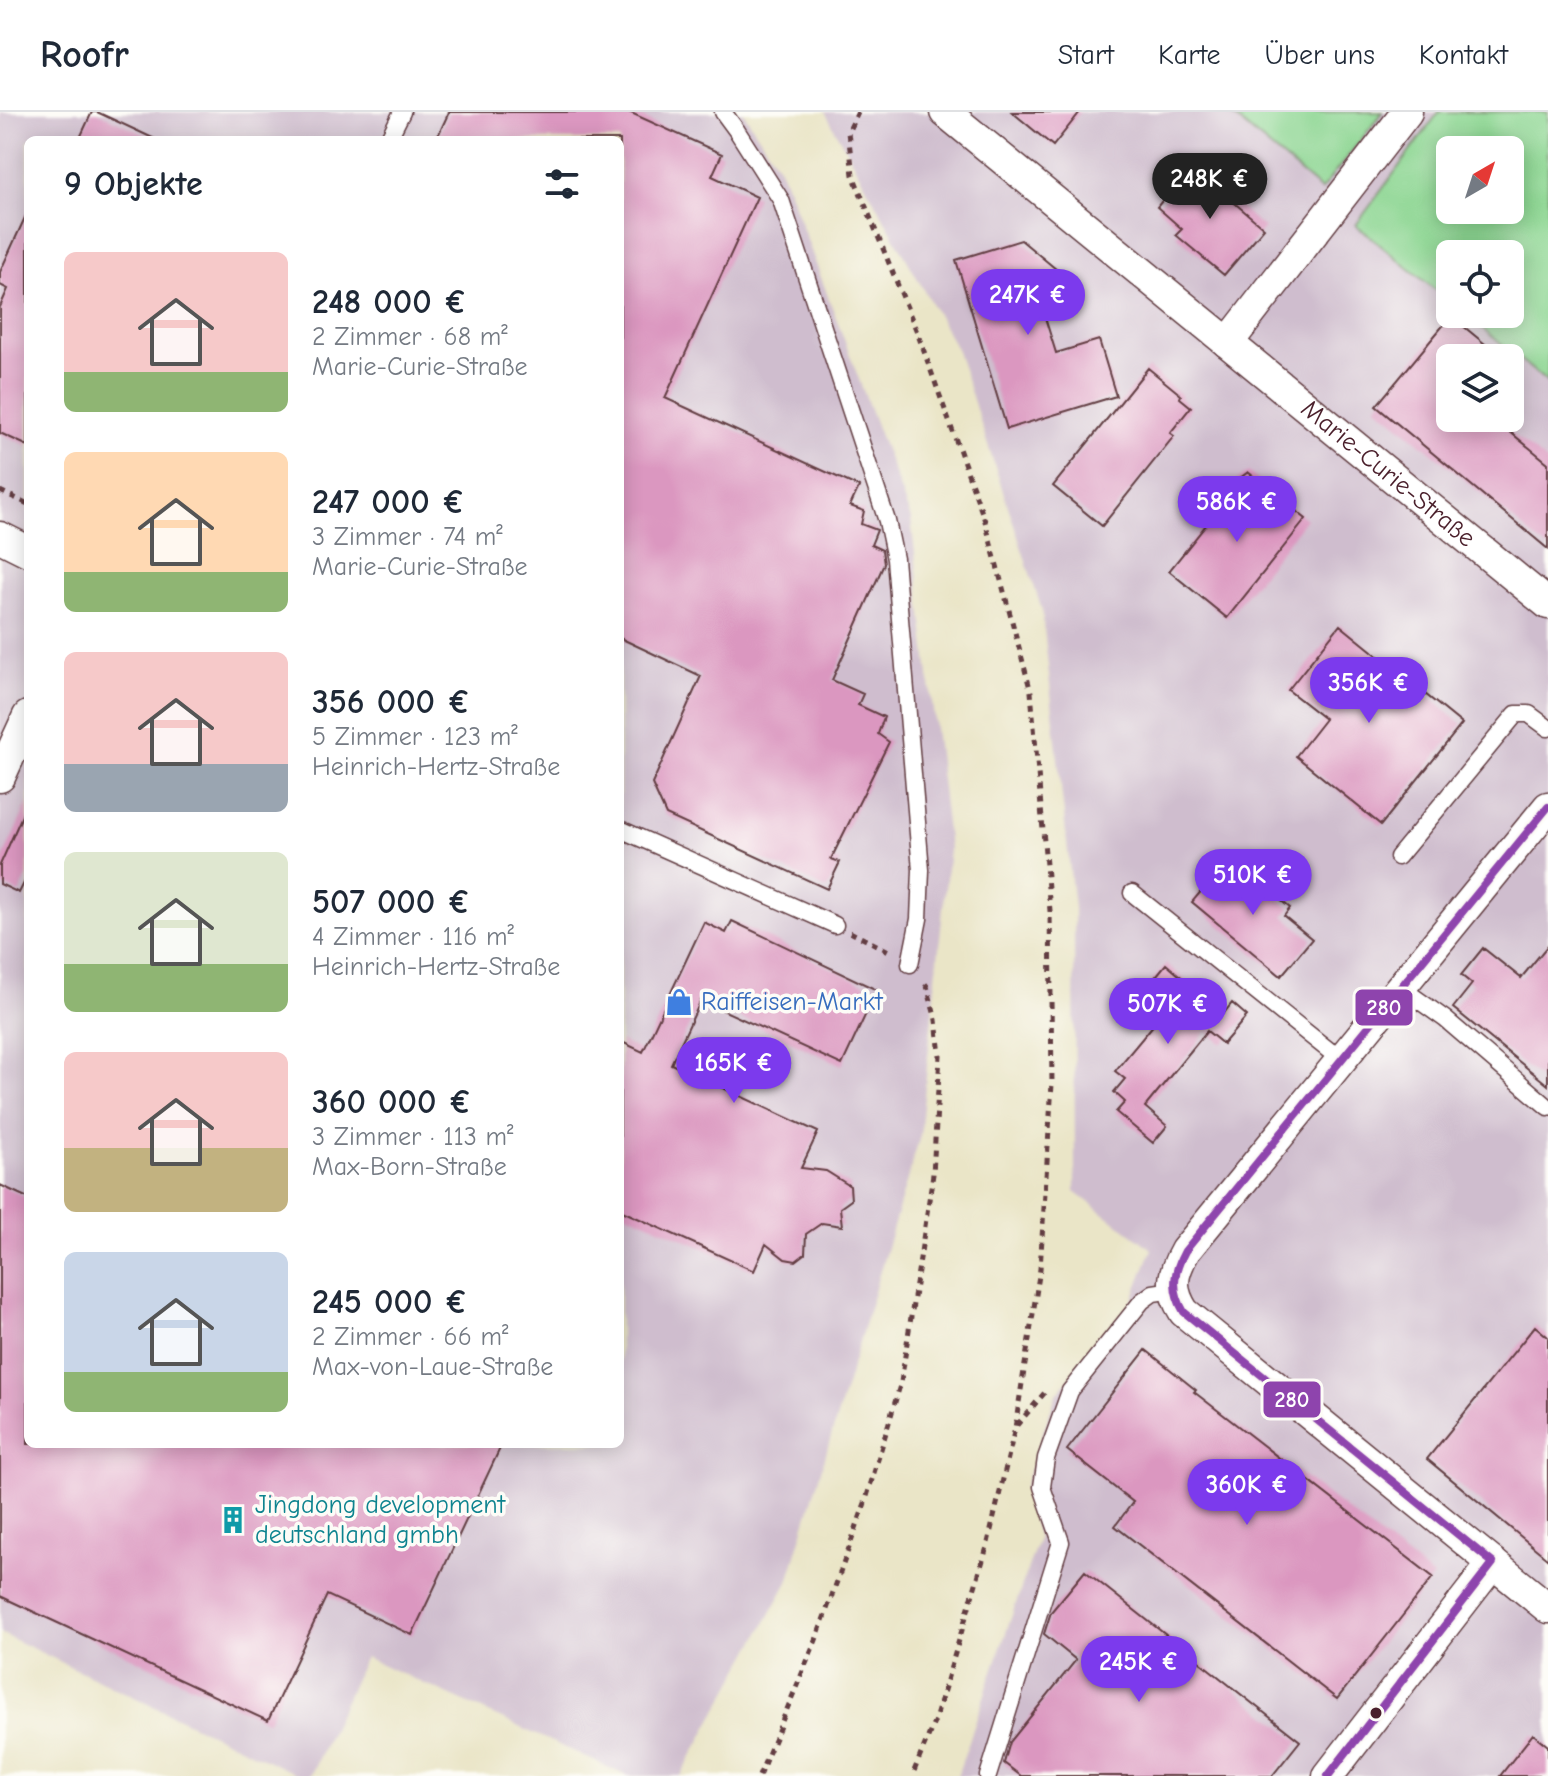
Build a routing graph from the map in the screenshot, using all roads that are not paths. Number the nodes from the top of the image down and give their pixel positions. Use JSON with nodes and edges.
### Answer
{"nodes":[{"id":1,"x":402,"y":112,"type":"edge"},
{"id":2,"x":723,"y":112,"type":"edge"},
{"id":3,"x":945,"y":112,"type":"edge"},
{"id":4,"x":1407,"y":112,"type":"edge"},
{"id":5,"x":390,"y":136,"type":"edge"},
{"id":6,"x":1228,"y":343,"type":"junction"},
{"id":7,"x":0,"y":537,"type":"edge"},
{"id":8,"x":24,"y":549,"type":"edge"},
{"id":9,"x":1548,"y":604,"type":"edge"},
{"id":10,"x":24,"y":725,"type":"edge"},
{"id":11,"x":1548,"y":728,"type":"edge"},
{"id":12,"x":0,"y":777,"type":"edge"},
{"id":13,"x":1542,"y":825,"type":"edge"},
{"id":14,"x":624,"y":831,"type":"edge"},
{"id":15,"x":1398,"y":857,"type":"dead end"},
{"id":16,"x":1132,"y":893,"type":"dead end"},
{"id":17,"x":835,"y":925,"type":"road end"},
{"id":18,"x":910,"y":964,"type":"road end"},
{"id":19,"x":1400,"y":987,"type":"junction"},
{"id":20,"x":1341,"y":1060,"type":"junction"},
{"id":21,"x":1548,"y":1107,"type":"edge"},
{"id":22,"x":1173,"y":1285,"type":"junction"},
{"id":23,"x":1493,"y":1563,"type":"junction"},
{"id":24,"x":1548,"y":1608,"type":"edge"},
{"id":25,"x":988,"y":1776,"type":"edge"},
{"id":26,"x":1328,"y":1776,"type":"edge"}],
"edges":[{"from":1,"to":5,"type":"lane"},
{"from":2,"to":18,"type":"lane"},
{"from":3,"to":6,"type":"street","name":"Marie-Curie-Straße"},
{"from":4,"to":6,"type":"street"},
{"from":6,"to":9,"type":"street","name":"Marie-Curie-Straße"},
{"from":7,"to":8,"type":"street"},
{"from":10,"to":12,"type":"street"},
{"from":11,"to":15,"type":"lane"},
{"from":13,"to":19,"type":"street"},
{"from":14,"to":17,"type":"lane"},
{"from":16,"to":20,"type":"lane"},
{"from":19,"to":20,"type":"street"},
{"from":19,"to":21,"type":"lane"},
{"from":20,"to":22,"type":"street"},
{"from":22,"to":23,"type":"street"},
{"from":22,"to":25,"type":"lane"},
{"from":23,"to":24,"type":"street"},
{"from":23,"to":26,"type":"street"}]}
